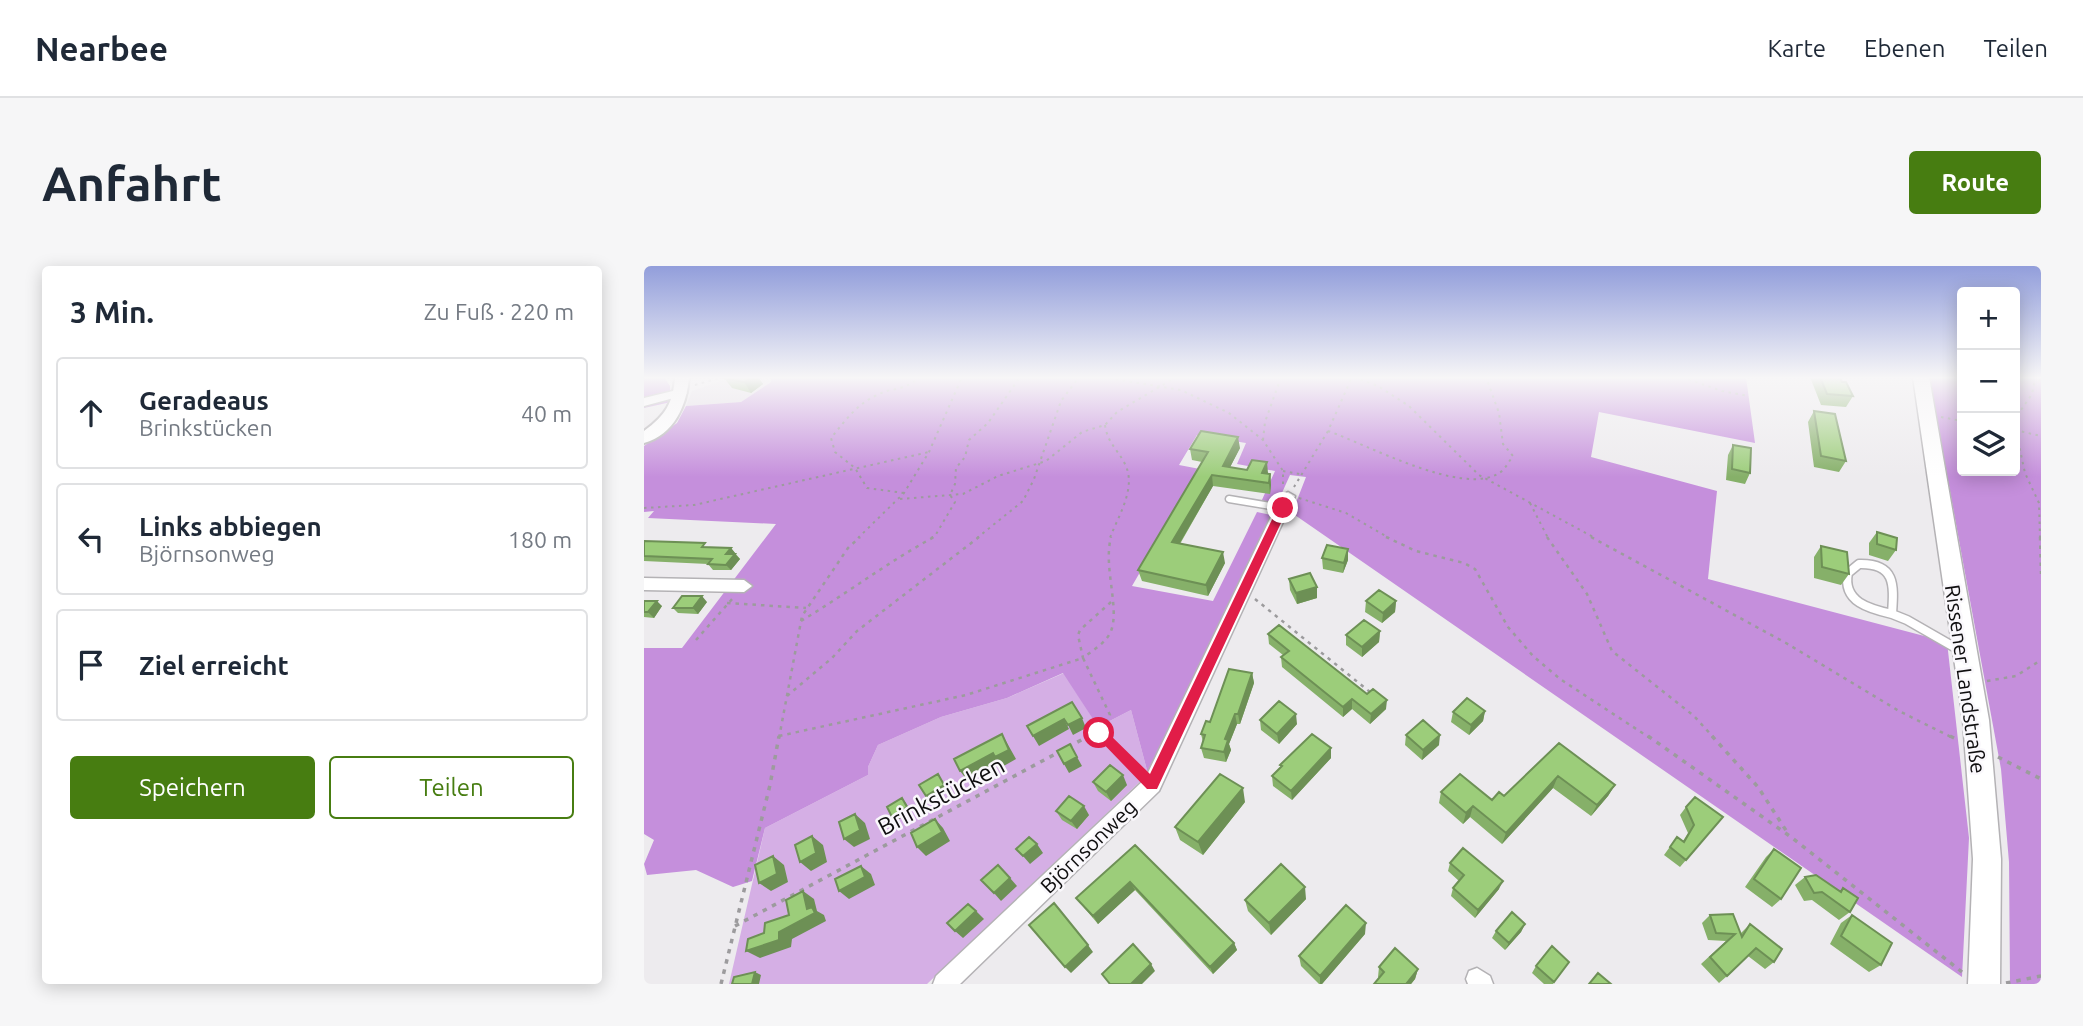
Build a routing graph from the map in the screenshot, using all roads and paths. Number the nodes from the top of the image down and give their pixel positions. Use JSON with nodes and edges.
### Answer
{"nodes":[{"id":1,"x":676,"y":411,"type":"edge"},
{"id":2,"x":854,"y":411,"type":"edge"},
{"id":3,"x":947,"y":411,"type":"edge"},
{"id":4,"x":997,"y":411,"type":"edge"},
{"id":5,"x":1057,"y":411,"type":"edge"},
{"id":6,"x":1120,"y":411,"type":"edge"},
{"id":7,"x":1223,"y":411,"type":"edge"},
{"id":8,"x":1269,"y":411,"type":"edge"},
{"id":9,"x":1337,"y":411,"type":"edge"},
{"id":10,"x":1416,"y":411,"type":"edge"},
{"id":11,"x":1498,"y":411,"type":"edge"},
{"id":12,"x":1927,"y":411,"type":"edge"},
{"id":13,"x":1928,"y":415,"type":"junction"},
{"id":14,"x":1957,"y":420,"type":"edge"},
{"id":15,"x":1105,"y":425,"type":"junction"},
{"id":16,"x":1328,"y":431,"type":"junction"},
{"id":17,"x":2020,"y":432,"type":"edge"},
{"id":18,"x":2041,"y":436,"type":"edge"},
{"id":19,"x":644,"y":438,"type":"edge"},
{"id":20,"x":1263,"y":440,"type":"junction"},
{"id":21,"x":929,"y":452,"type":"junction"},
{"id":22,"x":2020,"y":452,"type":"edge"},
{"id":23,"x":1037,"y":465,"type":"junction"},
{"id":24,"x":853,"y":467,"type":"junction"},
{"id":25,"x":1283,"y":471,"type":"junction"},
{"id":26,"x":1302,"y":474,"type":"junction"},
{"id":27,"x":1488,"y":479,"type":"junction"},
{"id":28,"x":904,"y":493,"type":"junction"},
{"id":29,"x":950,"y":495,"type":"junction"},
{"id":30,"x":900,"y":499,"type":"junction"},
{"id":31,"x":1228,"y":499,"type":"dead end"},
{"id":32,"x":1286,"y":502,"type":"junction"},
{"id":33,"x":1530,"y":503,"type":"junction"},
{"id":34,"x":644,"y":508,"type":"edge"},
{"id":35,"x":2041,"y":574,"type":"edge"},
{"id":36,"x":644,"y":584,"type":"edge"},
{"id":37,"x":744,"y":586,"type":"joint"},
{"id":38,"x":1245,"y":590,"type":"junction"},
{"id":39,"x":1111,"y":602,"type":"junction"},
{"id":40,"x":727,"y":603,"type":"junction"},
{"id":41,"x":806,"y":608,"type":"junction"},
{"id":42,"x":1892,"y":614,"type":"junction"},
{"id":43,"x":801,"y":621,"type":"junction"},
{"id":44,"x":696,"y":640,"type":"dead end"},
{"id":45,"x":1964,"y":653,"type":"junction"},
{"id":46,"x":1083,"y":657,"type":"junction"},
{"id":47,"x":2041,"y":660,"type":"edge"},
{"id":48,"x":1982,"y":681,"type":"dead end"},
{"id":49,"x":1375,"y":696,"type":"edge"},
{"id":50,"x":787,"y":697,"type":"junction"},
{"id":51,"x":1099,"y":733,"type":"junction"},
{"id":52,"x":779,"y":736,"type":"junction"},
{"id":53,"x":1979,"y":749,"type":"junction"},
{"id":54,"x":2041,"y":779,"type":"edge"},
{"id":55,"x":1152,"y":785,"type":"junction"},
{"id":56,"x":1791,"y":837,"type":"junction"},
{"id":57,"x":734,"y":927,"type":"junction"},
{"id":58,"x":2041,"y":976,"type":"edge"},
{"id":59,"x":1976,"y":980,"type":"edge"},
{"id":60,"x":720,"y":984,"type":"edge"},
{"id":61,"x":944,"y":984,"type":"edge"},
{"id":62,"x":2003,"y":984,"type":"edge"}],
"edges":[{"from":1,"to":19,"type":"street"},
{"from":2,"to":24,"type":"path"},
{"from":3,"to":21,"type":"path"},
{"from":4,"to":29,"type":"path"},
{"from":5,"to":23,"type":"path"},
{"from":6,"to":15,"type":"path"},
{"from":7,"to":20,"type":"path"},
{"from":8,"to":20,"type":"path"},
{"from":9,"to":16,"type":"path"},
{"from":10,"to":27,"type":"path"},
{"from":11,"to":27,"type":"path"},
{"from":12,"to":13,"type":"main road","name":"Rissener Landstraße"},
{"from":13,"to":14,"type":"path"},
{"from":13,"to":45,"type":"main road","name":"Rissener Landstraße"},
{"from":15,"to":23,"type":"path"},
{"from":15,"to":39,"type":"path"},
{"from":16,"to":26,"type":"path"},
{"from":16,"to":27,"type":"path"},
{"from":17,"to":18,"type":"path"},
{"from":20,"to":25,"type":"path"},
{"from":21,"to":24,"type":"path"},
{"from":21,"to":28,"type":"path"},
{"from":22,"to":35,"type":"path"},
{"from":23,"to":29,"type":"path"},
{"from":23,"to":50,"type":"path"},
{"from":24,"to":28,"type":"path"},
{"from":24,"to":34,"type":"path"},
{"from":25,"to":26,"type":"path"},
{"from":25,"to":32,"type":"path"},
{"from":26,"to":32,"type":"path"},
{"from":27,"to":33,"type":"path"},
{"from":28,"to":30,"type":"path"},
{"from":29,"to":30,"type":"path"},
{"from":29,"to":43,"type":"path"},
{"from":30,"to":41,"type":"path"},
{"from":31,"to":32,"type":"lane"},
{"from":32,"to":38,"type":"street","name":"Björnsonweg"},
{"from":32,"to":56,"type":"path"},
{"from":33,"to":53,"type":"path"},
{"from":33,"to":56,"type":"path"},
{"from":36,"to":37,"type":"street"},
{"from":37,"to":40,"type":"path"},
{"from":38,"to":49,"type":"path"},
{"from":38,"to":55,"type":"street","name":"Björnsonweg"},
{"from":39,"to":46,"type":"path"},
{"from":39,"to":46,"type":"path"},
{"from":40,"to":41,"type":"path"},
{"from":40,"to":44,"type":"path"},
{"from":41,"to":43,"type":"path"},
{"from":42,"to":42,"type":"lane"},
{"from":42,"to":45,"type":"lane"},
{"from":43,"to":50,"type":"path"},
{"from":45,"to":53,"type":"main road","name":"Rissener Landstraße"},
{"from":46,"to":51,"type":"path"},
{"from":46,"to":52,"type":"path"},
{"from":47,"to":48,"type":"path"},
{"from":50,"to":52,"type":"path"},
{"from":51,"to":55,"type":"path"},
{"from":51,"to":57,"type":"path","name":"Brinkstücken"},
{"from":52,"to":57,"type":"path"},
{"from":53,"to":54,"type":"path"},
{"from":53,"to":59,"type":"main road","name":"Rissener Landstraße"},
{"from":55,"to":61,"type":"street","name":"Björnsonweg"},
{"from":56,"to":59,"type":"path"},
{"from":57,"to":60,"type":"path"},
{"from":58,"to":62,"type":"path"}]}
